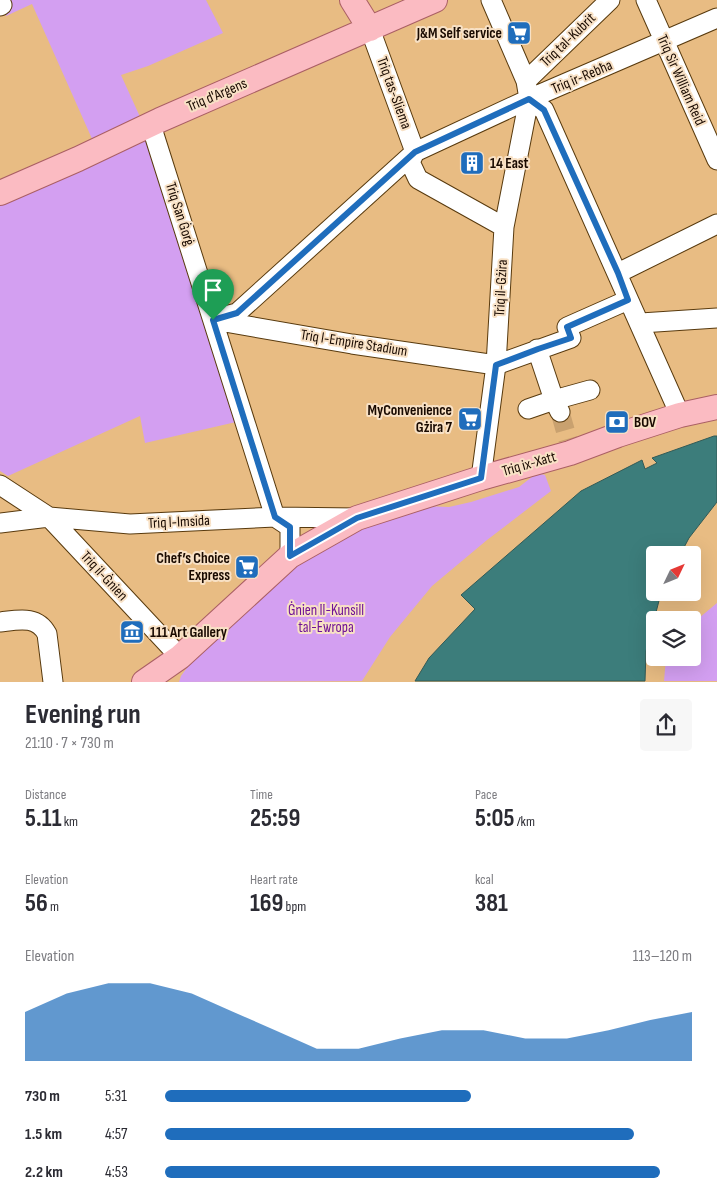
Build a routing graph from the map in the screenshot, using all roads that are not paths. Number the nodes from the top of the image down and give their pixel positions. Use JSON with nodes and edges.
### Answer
{"nodes":[{"id":1,"x":352,"y":0,"type":"edge"},
{"id":2,"x":435,"y":0,"type":"edge"},
{"id":3,"x":491,"y":0,"type":"edge"},
{"id":4,"x":610,"y":0,"type":"edge"},
{"id":5,"x":646,"y":0,"type":"edge"},
{"id":6,"x":717,"y":18,"type":"edge"},
{"id":7,"x":370,"y":29,"type":"junction"},
{"id":8,"x":664,"y":41,"type":"junction"},
{"id":9,"x":528,"y":90,"type":"junction"},
{"id":10,"x":151,"y":124,"type":"junction"},
{"id":11,"x":415,"y":152,"type":"junction"},
{"id":12,"x":717,"y":160,"type":"edge"},
{"id":13,"x":0,"y":193,"type":"edge"},
{"id":14,"x":717,"y":224,"type":"edge"},
{"id":15,"x":504,"y":228,"type":"junction"},
{"id":16,"x":618,"y":273,"type":"junction"},
{"id":17,"x":628,"y":300,"type":"junction"},
{"id":18,"x":717,"y":318,"type":"edge"},
{"id":19,"x":213,"y":320,"type":"junction"},
{"id":20,"x":641,"y":324,"type":"junction"},
{"id":21,"x":538,"y":349,"type":"junction"},
{"id":22,"x":496,"y":365,"type":"junction"},
{"id":23,"x":590,"y":390,"type":"dead end"},
{"id":24,"x":557,"y":406,"type":"junction"},
{"id":25,"x":528,"y":409,"type":"dead end"},
{"id":26,"x":716,"y":410,"type":"edge"},
{"id":27,"x":680,"y":415,"type":"junction"},
{"id":28,"x":481,"y":478,"type":"junction"},
{"id":29,"x":4,"y":488,"type":"edge"},
{"id":30,"x":49,"y":517,"type":"junction"},
{"id":31,"x":275,"y":517,"type":"junction"},
{"id":32,"x":357,"y":518,"type":"junction"},
{"id":33,"x":4,"y":523,"type":"edge"},
{"id":34,"x":290,"y":556,"type":"junction"},
{"id":35,"x":0,"y":622,"type":"edge"},
{"id":36,"x":180,"y":657,"type":"junction"},
{"id":37,"x":53,"y":682,"type":"edge"},
{"id":38,"x":144,"y":682,"type":"edge"},
{"id":39,"x":171,"y":682,"type":"edge"}],
"edges":[{"from":1,"to":7,"type":"main road","name":"Triq tas-Sliema"},
{"from":2,"to":7,"type":"main road","name":"Triq d'Argens"},
{"from":3,"to":9,"type":"street"},
{"from":4,"to":9,"type":"street","name":"Triq tal-Kubrit"},
{"from":5,"to":8,"type":"street","name":"Triq Sir William Reid"},
{"from":6,"to":8,"type":"street","name":"Triq ir-Rebħa"},
{"from":7,"to":10,"type":"main road","name":"Triq d'Argens"},
{"from":7,"to":11,"type":"street","name":"Triq tas-Sliema"},
{"from":8,"to":9,"type":"street","name":"Triq ir-Rebħa"},
{"from":8,"to":12,"type":"street","name":"Triq Sir William Reid"},
{"from":9,"to":11,"type":"street","name":"Triq ir-Rebħa"},
{"from":9,"to":15,"type":"street","name":"Triq il-Gżira"},
{"from":9,"to":16,"type":"street"},
{"from":10,"to":13,"type":"main road","name":"Triq d'Argens"},
{"from":10,"to":19,"type":"street","name":"Triq San Ġorġ"},
{"from":11,"to":15,"type":"street","name":"Triq tas-Sliema"},
{"from":11,"to":19,"type":"street","name":"Triq ir-Rebħa"},
{"from":14,"to":16,"type":"street"},
{"from":15,"to":22,"type":"street","name":"Triq il-Gżira"},
{"from":16,"to":17,"type":"street"},
{"from":17,"to":20,"type":"street"},
{"from":17,"to":21,"type":"street"},
{"from":18,"to":20,"type":"street"},
{"from":19,"to":22,"type":"street","name":"Triq l-Empire Stadium"},
{"from":19,"to":31,"type":"street","name":"Triq San Ġorġ"},
{"from":20,"to":27,"type":"street"},
{"from":21,"to":22,"type":"street"},
{"from":21,"to":24,"type":"street"},
{"from":22,"to":28,"type":"street","name":"Triq il-Gżira"},
{"from":23,"to":24,"type":"street"},
{"from":24,"to":25,"type":"street"},
{"from":26,"to":27,"type":"main road","name":"Triq ix-Xatt"},
{"from":27,"to":28,"type":"main road","name":"Triq ix-Xatt"},
{"from":28,"to":32,"type":"main road","name":"Triq ix-Xatt"},
{"from":29,"to":30,"type":"street","name":"Triq l-Imsida"},
{"from":29,"to":33,"type":"street","name":"Triq l-Imsida"},
{"from":30,"to":31,"type":"street","name":"Triq l-Imsida"},
{"from":30,"to":33,"type":"street"},
{"from":30,"to":36,"type":"street","name":"Triq il-Ġnien"},
{"from":31,"to":32,"type":"street","name":"Triq l-Imsida"},
{"from":31,"to":34,"type":"street","name":"Triq San Ġorġ"},
{"from":32,"to":34,"type":"main road","name":"Triq ix-Xatt"},
{"from":34,"to":36,"type":"main road","name":"Triq ix-Xatt"},
{"from":35,"to":37,"type":"street"},
{"from":36,"to":38,"type":"main road","name":"Triq ix-Xatt"},
{"from":36,"to":39,"type":"main road"}]}
